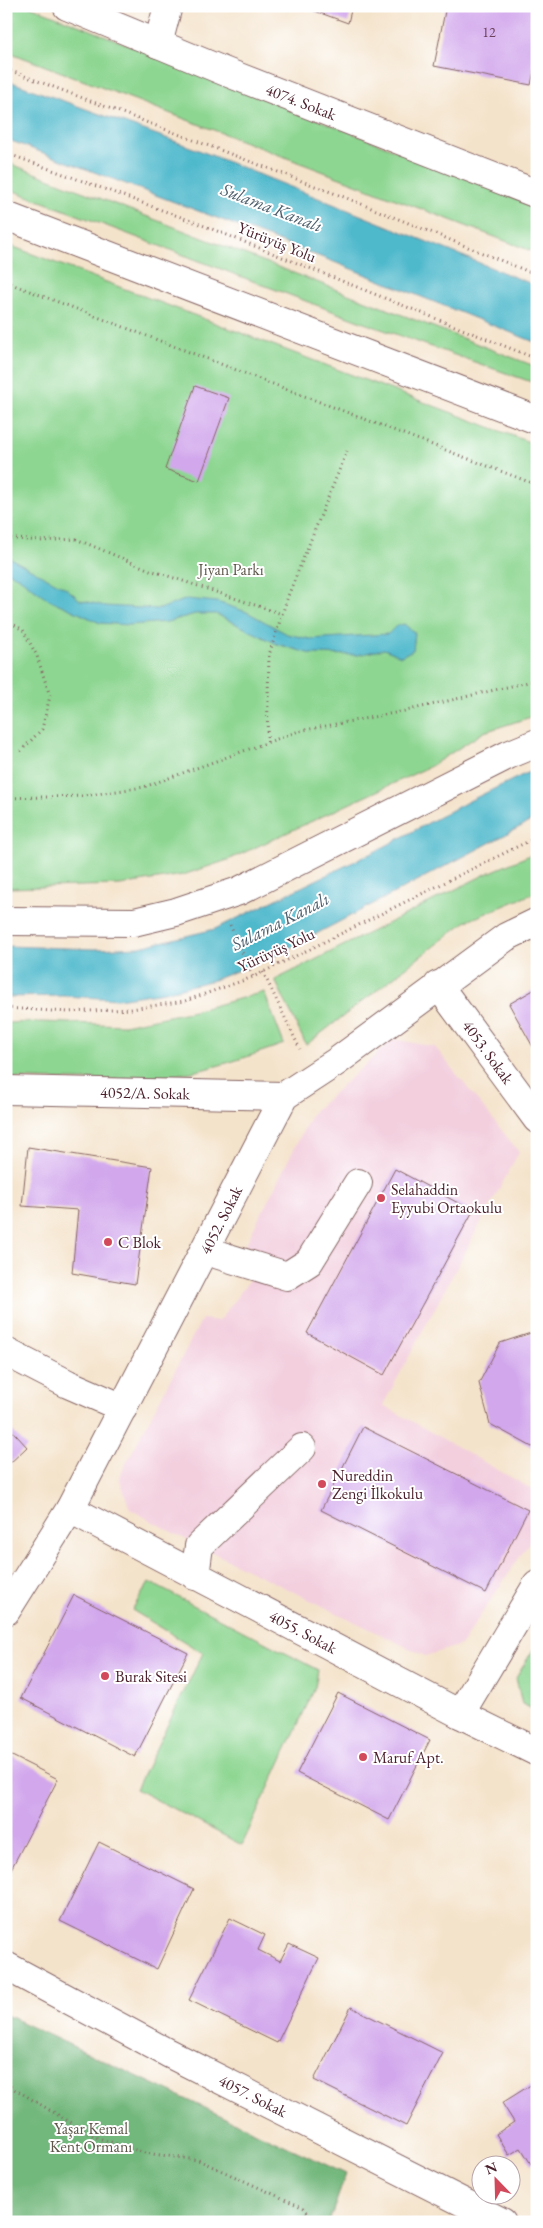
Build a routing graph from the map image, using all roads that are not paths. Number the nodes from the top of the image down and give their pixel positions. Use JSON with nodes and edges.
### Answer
{"nodes":[{"id":1,"x":68,"y":6,"type":"edge"},
{"id":2,"x":168,"y":6,"type":"edge"},
{"id":3,"x":158,"y":44,"type":"junction"},
{"id":4,"x":537,"y":194,"type":"edge"},
{"id":5,"x":6,"y":216,"type":"edge"},
{"id":6,"x":537,"y":420,"type":"edge"},
{"id":7,"x":537,"y":743,"type":"edge"},
{"id":8,"x":6,"y":921,"type":"edge"},
{"id":9,"x":537,"y":922,"type":"edge"},
{"id":10,"x":438,"y":985,"type":"junction"},
{"id":11,"x":6,"y":1090,"type":"edge"},
{"id":12,"x":284,"y":1096,"type":"junction"},
{"id":13,"x":537,"y":1119,"type":"edge"},
{"id":14,"x":358,"y":1183,"type":"dead end"},
{"id":15,"x":206,"y":1251,"type":"junction"},
{"id":16,"x":6,"y":1352,"type":"edge"},
{"id":17,"x":123,"y":1408,"type":"junction"},
{"id":18,"x":302,"y":1448,"type":"dead end"},
{"id":19,"x":70,"y":1509,"type":"junction"},
{"id":20,"x":195,"y":1576,"type":"junction"},
{"id":21,"x":537,"y":1585,"type":"edge"},
{"id":22,"x":6,"y":1611,"type":"edge"},
{"id":23,"x":460,"y":1714,"type":"junction"},
{"id":24,"x":537,"y":1752,"type":"edge"},
{"id":25,"x":6,"y":1966,"type":"edge"},
{"id":26,"x":497,"y":2221,"type":"edge"}],
"edges":[{"from":1,"to":3,"type":"street","name":"4074. Sokak"},
{"from":2,"to":3,"type":"street"},
{"from":3,"to":4,"type":"street","name":"4074. Sokak"},
{"from":5,"to":6,"type":"street"},
{"from":7,"to":8,"type":"street"},
{"from":9,"to":10,"type":"street"},
{"from":10,"to":12,"type":"street"},
{"from":10,"to":13,"type":"street","name":"4053. Sokak"},
{"from":11,"to":12,"type":"street","name":"4052/A. Sokak"},
{"from":12,"to":15,"type":"street","name":"4052. Sokak"},
{"from":14,"to":15,"type":"street"},
{"from":15,"to":17,"type":"street","name":"4052. Sokak"},
{"from":16,"to":17,"type":"street"},
{"from":17,"to":19,"type":"street","name":"4052. Sokak"},
{"from":18,"to":20,"type":"street"},
{"from":19,"to":20,"type":"street","name":"4055. Sokak"},
{"from":19,"to":22,"type":"street","name":"4052. Sokak"},
{"from":20,"to":23,"type":"street","name":"4055. Sokak"},
{"from":21,"to":23,"type":"street"},
{"from":23,"to":24,"type":"street","name":"4055. Sokak"},
{"from":25,"to":26,"type":"street","name":"4057. Sokak"}]}
